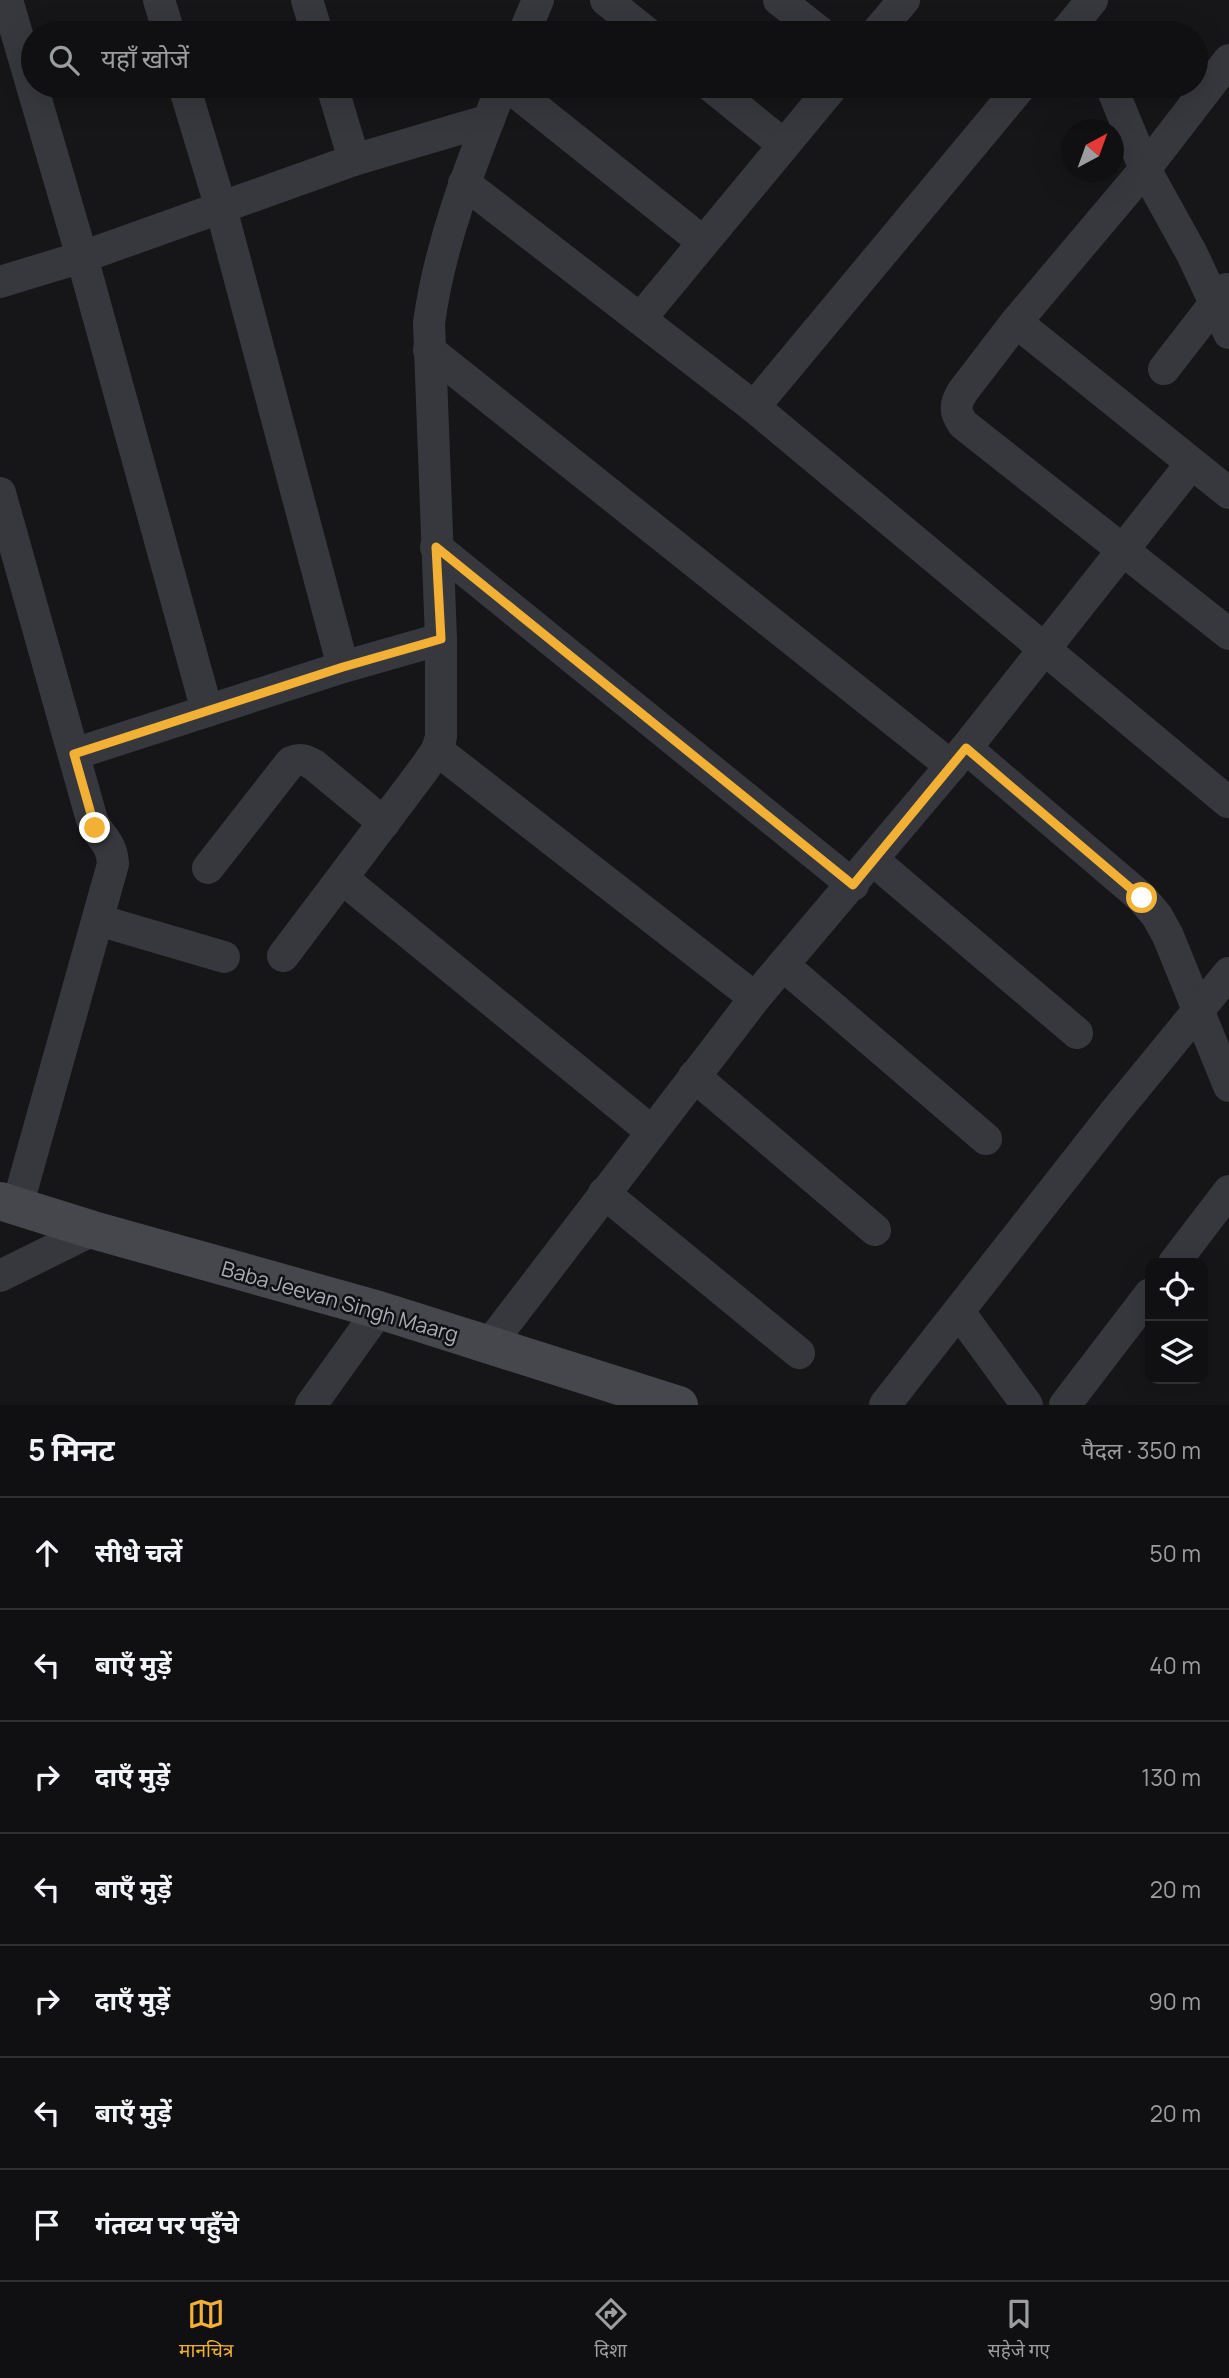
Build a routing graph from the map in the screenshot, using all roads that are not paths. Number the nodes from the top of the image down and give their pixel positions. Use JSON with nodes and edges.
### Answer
{"nodes":[{"id":1,"x":7,"y":0,"type":"edge"},
{"id":2,"x":159,"y":0,"type":"edge"},
{"id":3,"x":307,"y":0,"type":"edge"},
{"id":4,"x":538,"y":0,"type":"edge"},
{"id":5,"x":606,"y":0,"type":"edge"},
{"id":6,"x":779,"y":0,"type":"edge"},
{"id":7,"x":904,"y":0,"type":"edge"},
{"id":8,"x":165,"y":21,"type":"edge"},
{"id":9,"x":313,"y":21,"type":"edge"},
{"id":10,"x":529,"y":21,"type":"edge"},
{"id":11,"x":632,"y":21,"type":"edge"},
{"id":12,"x":806,"y":21,"type":"edge"},
{"id":13,"x":886,"y":21,"type":"edge"},
{"id":14,"x":21,"y":48,"type":"edge"},
{"id":15,"x":1229,"y":61,"type":"edge"},
{"id":16,"x":1208,"y":88,"type":"edge"},
{"id":17,"x":36,"y":98,"type":"edge"},
{"id":18,"x":188,"y":98,"type":"edge"},
{"id":19,"x":336,"y":98,"type":"edge"},
{"id":20,"x":497,"y":98,"type":"edge"},
{"id":21,"x":523,"y":98,"type":"edge"},
{"id":22,"x":726,"y":98,"type":"edge"},
{"id":23,"x":823,"y":98,"type":"edge"},
{"id":24,"x":1011,"y":98,"type":"edge"},
{"id":25,"x":1116,"y":98,"type":"edge"},
{"id":26,"x":1200,"y":98,"type":"edge"},
{"id":27,"x":489,"y":120,"type":"junction"},
{"id":28,"x":784,"y":145,"type":"junction"},
{"id":29,"x":354,"y":160,"type":"junction"},
{"id":30,"x":1145,"y":169,"type":"junction"},
{"id":31,"x":464,"y":183,"type":"junction"},
{"id":32,"x":221,"y":208,"type":"junction"},
{"id":33,"x":704,"y":242,"type":"junction"},
{"id":34,"x":82,"y":257,"type":"junction"},
{"id":35,"x":0,"y":282,"type":"edge"},
{"id":36,"x":1222,"y":294,"type":"edge"},
{"id":37,"x":641,"y":318,"type":"junction"},
{"id":38,"x":1016,"y":322,"type":"junction"},
{"id":39,"x":1229,"y":333,"type":"edge"},
{"id":40,"x":429,"y":350,"type":"junction"},
{"id":41,"x":1164,"y":369,"type":"dead end"},
{"id":42,"x":754,"y":407,"type":"junction"},
{"id":43,"x":1191,"y":464,"type":"junction"},
{"id":44,"x":0,"y":493,"type":"edge"},
{"id":45,"x":1229,"y":493,"type":"edge"},
{"id":46,"x":436,"y":547,"type":"junction"},
{"id":47,"x":1125,"y":550,"type":"junction"},
{"id":48,"x":1229,"y":634,"type":"edge"},
{"id":49,"x":441,"y":639,"type":"junction"},
{"id":50,"x":1045,"y":648,"type":"junction"},
{"id":51,"x":343,"y":667,"type":"junction"},
{"id":52,"x":207,"y":711,"type":"junction"},
{"id":53,"x":437,"y":750,"type":"junction"},
{"id":54,"x":74,"y":754,"type":"junction"},
{"id":55,"x":959,"y":757,"type":"junction"},
{"id":56,"x":1228,"y":802,"type":"edge"},
{"id":57,"x":384,"y":823,"type":"junction"},
{"id":58,"x":873,"y":860,"type":"junction"},
{"id":59,"x":208,"y":868,"type":"dead end"},
{"id":60,"x":343,"y":879,"type":"junction"},
{"id":61,"x":853,"y":885,"type":"junction"},
{"id":62,"x":98,"y":920,"type":"junction"},
{"id":63,"x":283,"y":956,"type":"dead end"},
{"id":64,"x":224,"y":957,"type":"dead end"},
{"id":65,"x":783,"y":965,"type":"junction"},
{"id":66,"x":1229,"y":973,"type":"edge"},
{"id":67,"x":755,"y":998,"type":"junction"},
{"id":68,"x":1198,"y":1012,"type":"junction"},
{"id":69,"x":1077,"y":1033,"type":"dead end"},
{"id":70,"x":694,"y":1076,"type":"junction"},
{"id":71,"x":1229,"y":1086,"type":"edge"},
{"id":72,"x":651,"y":1131,"type":"junction"},
{"id":73,"x":986,"y":1139,"type":"dead end"},
{"id":74,"x":1229,"y":1191,"type":"edge"},
{"id":75,"x":604,"y":1193,"type":"junction"},
{"id":76,"x":9,"y":1204,"type":"edge"},
{"id":77,"x":93,"y":1230,"type":"junction"},
{"id":78,"x":875,"y":1230,"type":"dead end"},
{"id":79,"x":1178,"y":1258,"type":"edge"},
{"id":80,"x":0,"y":1276,"type":"edge"},
{"id":81,"x":1145,"y":1301,"type":"edge"},
{"id":82,"x":379,"y":1310,"type":"junction"},
{"id":83,"x":959,"y":1312,"type":"junction"},
{"id":84,"x":489,"y":1345,"type":"junction"},
{"id":85,"x":799,"y":1353,"type":"dead end"},
{"id":86,"x":311,"y":1405,"type":"edge"},
{"id":87,"x":679,"y":1405,"type":"edge"},
{"id":88,"x":885,"y":1405,"type":"edge"},
{"id":89,"x":1027,"y":1405,"type":"edge"},
{"id":90,"x":1065,"y":1405,"type":"edge"}],
"edges":[{"from":1,"to":14,"type":"street"},
{"from":2,"to":8,"type":"street"},
{"from":3,"to":9,"type":"street"},
{"from":4,"to":10,"type":"street"},
{"from":5,"to":11,"type":"street"},
{"from":6,"to":12,"type":"street"},
{"from":7,"to":13,"type":"street"},
{"from":15,"to":16,"type":"street"},
{"from":17,"to":34,"type":"street"},
{"from":18,"to":32,"type":"street"},
{"from":19,"to":29,"type":"street"},
{"from":20,"to":27,"type":"street"},
{"from":21,"to":33,"type":"street"},
{"from":22,"to":28,"type":"street"},
{"from":23,"to":28,"type":"street"},
{"from":24,"to":42,"type":"street"},
{"from":25,"to":30,"type":"street"},
{"from":26,"to":30,"type":"street"},
{"from":27,"to":29,"type":"street"},
{"from":27,"to":31,"type":"street"},
{"from":28,"to":33,"type":"street"},
{"from":29,"to":32,"type":"street"},
{"from":30,"to":36,"type":"street"},
{"from":30,"to":38,"type":"street"},
{"from":31,"to":37,"type":"street"},
{"from":31,"to":40,"type":"street"},
{"from":32,"to":34,"type":"street"},
{"from":32,"to":51,"type":"street"},
{"from":33,"to":37,"type":"street"},
{"from":34,"to":35,"type":"street"},
{"from":34,"to":52,"type":"street"},
{"from":36,"to":39,"type":"street"},
{"from":36,"to":41,"type":"street"},
{"from":37,"to":42,"type":"street"},
{"from":38,"to":43,"type":"street"},
{"from":38,"to":47,"type":"street"},
{"from":40,"to":46,"type":"street"},
{"from":40,"to":55,"type":"street"},
{"from":42,"to":50,"type":"street"},
{"from":43,"to":45,"type":"street"},
{"from":43,"to":47,"type":"street"},
{"from":44,"to":54,"type":"street"},
{"from":46,"to":49,"type":"street"},
{"from":46,"to":61,"type":"street"},
{"from":47,"to":48,"type":"street"},
{"from":47,"to":50,"type":"street"},
{"from":49,"to":51,"type":"street"},
{"from":49,"to":53,"type":"street"},
{"from":50,"to":55,"type":"street"},
{"from":50,"to":56,"type":"street"},
{"from":51,"to":52,"type":"street"},
{"from":52,"to":54,"type":"street"},
{"from":53,"to":57,"type":"street"},
{"from":53,"to":67,"type":"street"},
{"from":54,"to":62,"type":"street"},
{"from":55,"to":58,"type":"street"},
{"from":55,"to":68,"type":"street"},
{"from":57,"to":59,"type":"street"},
{"from":57,"to":60,"type":"street"},
{"from":58,"to":61,"type":"street"},
{"from":58,"to":69,"type":"street"},
{"from":60,"to":63,"type":"street"},
{"from":60,"to":72,"type":"street"},
{"from":61,"to":65,"type":"street"},
{"from":62,"to":64,"type":"street"},
{"from":62,"to":76,"type":"street"},
{"from":65,"to":67,"type":"street"},
{"from":65,"to":73,"type":"street"},
{"from":66,"to":68,"type":"street"},
{"from":67,"to":70,"type":"street"},
{"from":68,"to":71,"type":"street"},
{"from":68,"to":83,"type":"street"},
{"from":70,"to":72,"type":"street"},
{"from":70,"to":78,"type":"street"},
{"from":72,"to":75,"type":"street"},
{"from":74,"to":79,"type":"street"},
{"from":75,"to":84,"type":"street"},
{"from":75,"to":85,"type":"street"},
{"from":76,"to":77,"type":"street","name":"Baba Jeevan Singh Maarg"},
{"from":77,"to":80,"type":"street"},
{"from":77,"to":82,"type":"street","name":"Baba Jeevan Singh Maarg"},
{"from":81,"to":90,"type":"street"},
{"from":82,"to":84,"type":"street","name":"Baba Jeevan Singh Maarg"},
{"from":82,"to":86,"type":"street"},
{"from":83,"to":88,"type":"street"},
{"from":83,"to":89,"type":"street"},
{"from":84,"to":87,"type":"street","name":"Baba Jeevan Singh Maarg"}]}
